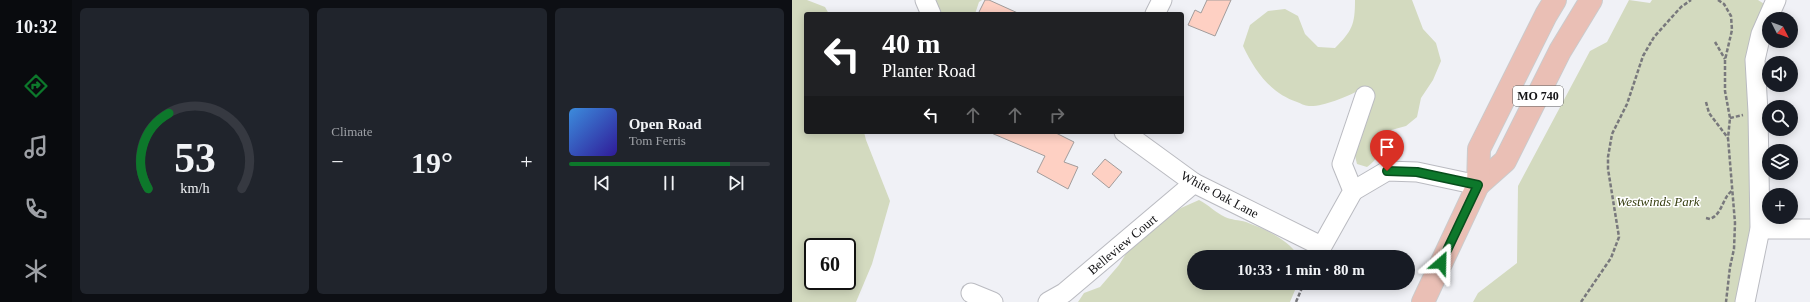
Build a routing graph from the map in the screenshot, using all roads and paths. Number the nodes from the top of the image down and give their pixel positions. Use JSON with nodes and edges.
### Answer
{"nodes":[{"id":1,"x":925,"y":0,"type":"edge"},
{"id":2,"x":1162,"y":0,"type":"edge"},
{"id":3,"x":1556,"y":0,"type":"edge"},
{"id":4,"x":1591,"y":0,"type":"edge"},
{"id":5,"x":1691,"y":0,"type":"edge"},
{"id":6,"x":1718,"y":0,"type":"edge"},
{"id":7,"x":1776,"y":0,"type":"edge"},
{"id":8,"x":930,"y":12,"type":"edge"},
{"id":9,"x":1157,"y":12,"type":"edge"},
{"id":10,"x":1715,"y":42,"type":"dead end"},
{"id":11,"x":1725,"y":60,"type":"junction"},
{"id":12,"x":1365,"y":96,"type":"dead end"},
{"id":13,"x":1706,"y":102,"type":"dead end"},
{"id":14,"x":1127,"y":134,"type":"edge"},
{"id":15,"x":1728,"y":138,"type":"junction"},
{"id":16,"x":1194,"y":183,"type":"junction"},
{"id":17,"x":1478,"y":185,"type":"junction"},
{"id":18,"x":1733,"y":190,"type":"junction"},
{"id":19,"x":1352,"y":191,"type":"junction"},
{"id":20,"x":1706,"y":218,"type":"dead end"},
{"id":21,"x":1760,"y":229,"type":"junction"},
{"id":22,"x":1810,"y":230,"type":"edge"},
{"id":23,"x":1317,"y":250,"type":"edge"},
{"id":24,"x":1320,"y":250,"type":"edge"},
{"id":25,"x":1301,"y":290,"type":"edge"},
{"id":26,"x":971,"y":293,"type":"dead end"},
{"id":27,"x":993,"y":302,"type":"edge"},
{"id":28,"x":1048,"y":302,"type":"edge"},
{"id":29,"x":1296,"y":302,"type":"edge"},
{"id":30,"x":1423,"y":302,"type":"edge"},
{"id":31,"x":1581,"y":302,"type":"edge"},
{"id":32,"x":1726,"y":302,"type":"edge"},
{"id":33,"x":1745,"y":302,"type":"edge"}],
"edges":[{"from":1,"to":8,"type":"street"},
{"from":2,"to":9,"type":"street"},
{"from":3,"to":17,"type":"main road","number":"MO 740"},
{"from":4,"to":17,"type":"main road","number":"MO 740"},
{"from":5,"to":31,"type":"path"},
{"from":6,"to":11,"type":"path"},
{"from":7,"to":21,"type":"street"},
{"from":10,"to":11,"type":"path"},
{"from":11,"to":15,"type":"path"},
{"from":12,"to":19,"type":"street"},
{"from":13,"to":15,"type":"path"},
{"from":14,"to":16,"type":"street","name":"White Oak Lane"},
{"from":15,"to":18,"type":"path"},
{"from":16,"to":23,"type":"street","name":"White Oak Lane"},
{"from":16,"to":28,"type":"street","name":"Belleview Court"},
{"from":17,"to":19,"type":"street"},
{"from":17,"to":30,"type":"main road","number":"MO 740"},
{"from":18,"to":20,"type":"path"},
{"from":18,"to":32,"type":"path"},
{"from":19,"to":24,"type":"street"},
{"from":21,"to":22,"type":"street"},
{"from":21,"to":33,"type":"street"},
{"from":25,"to":29,"type":"path"},
{"from":26,"to":27,"type":"street"}]}
